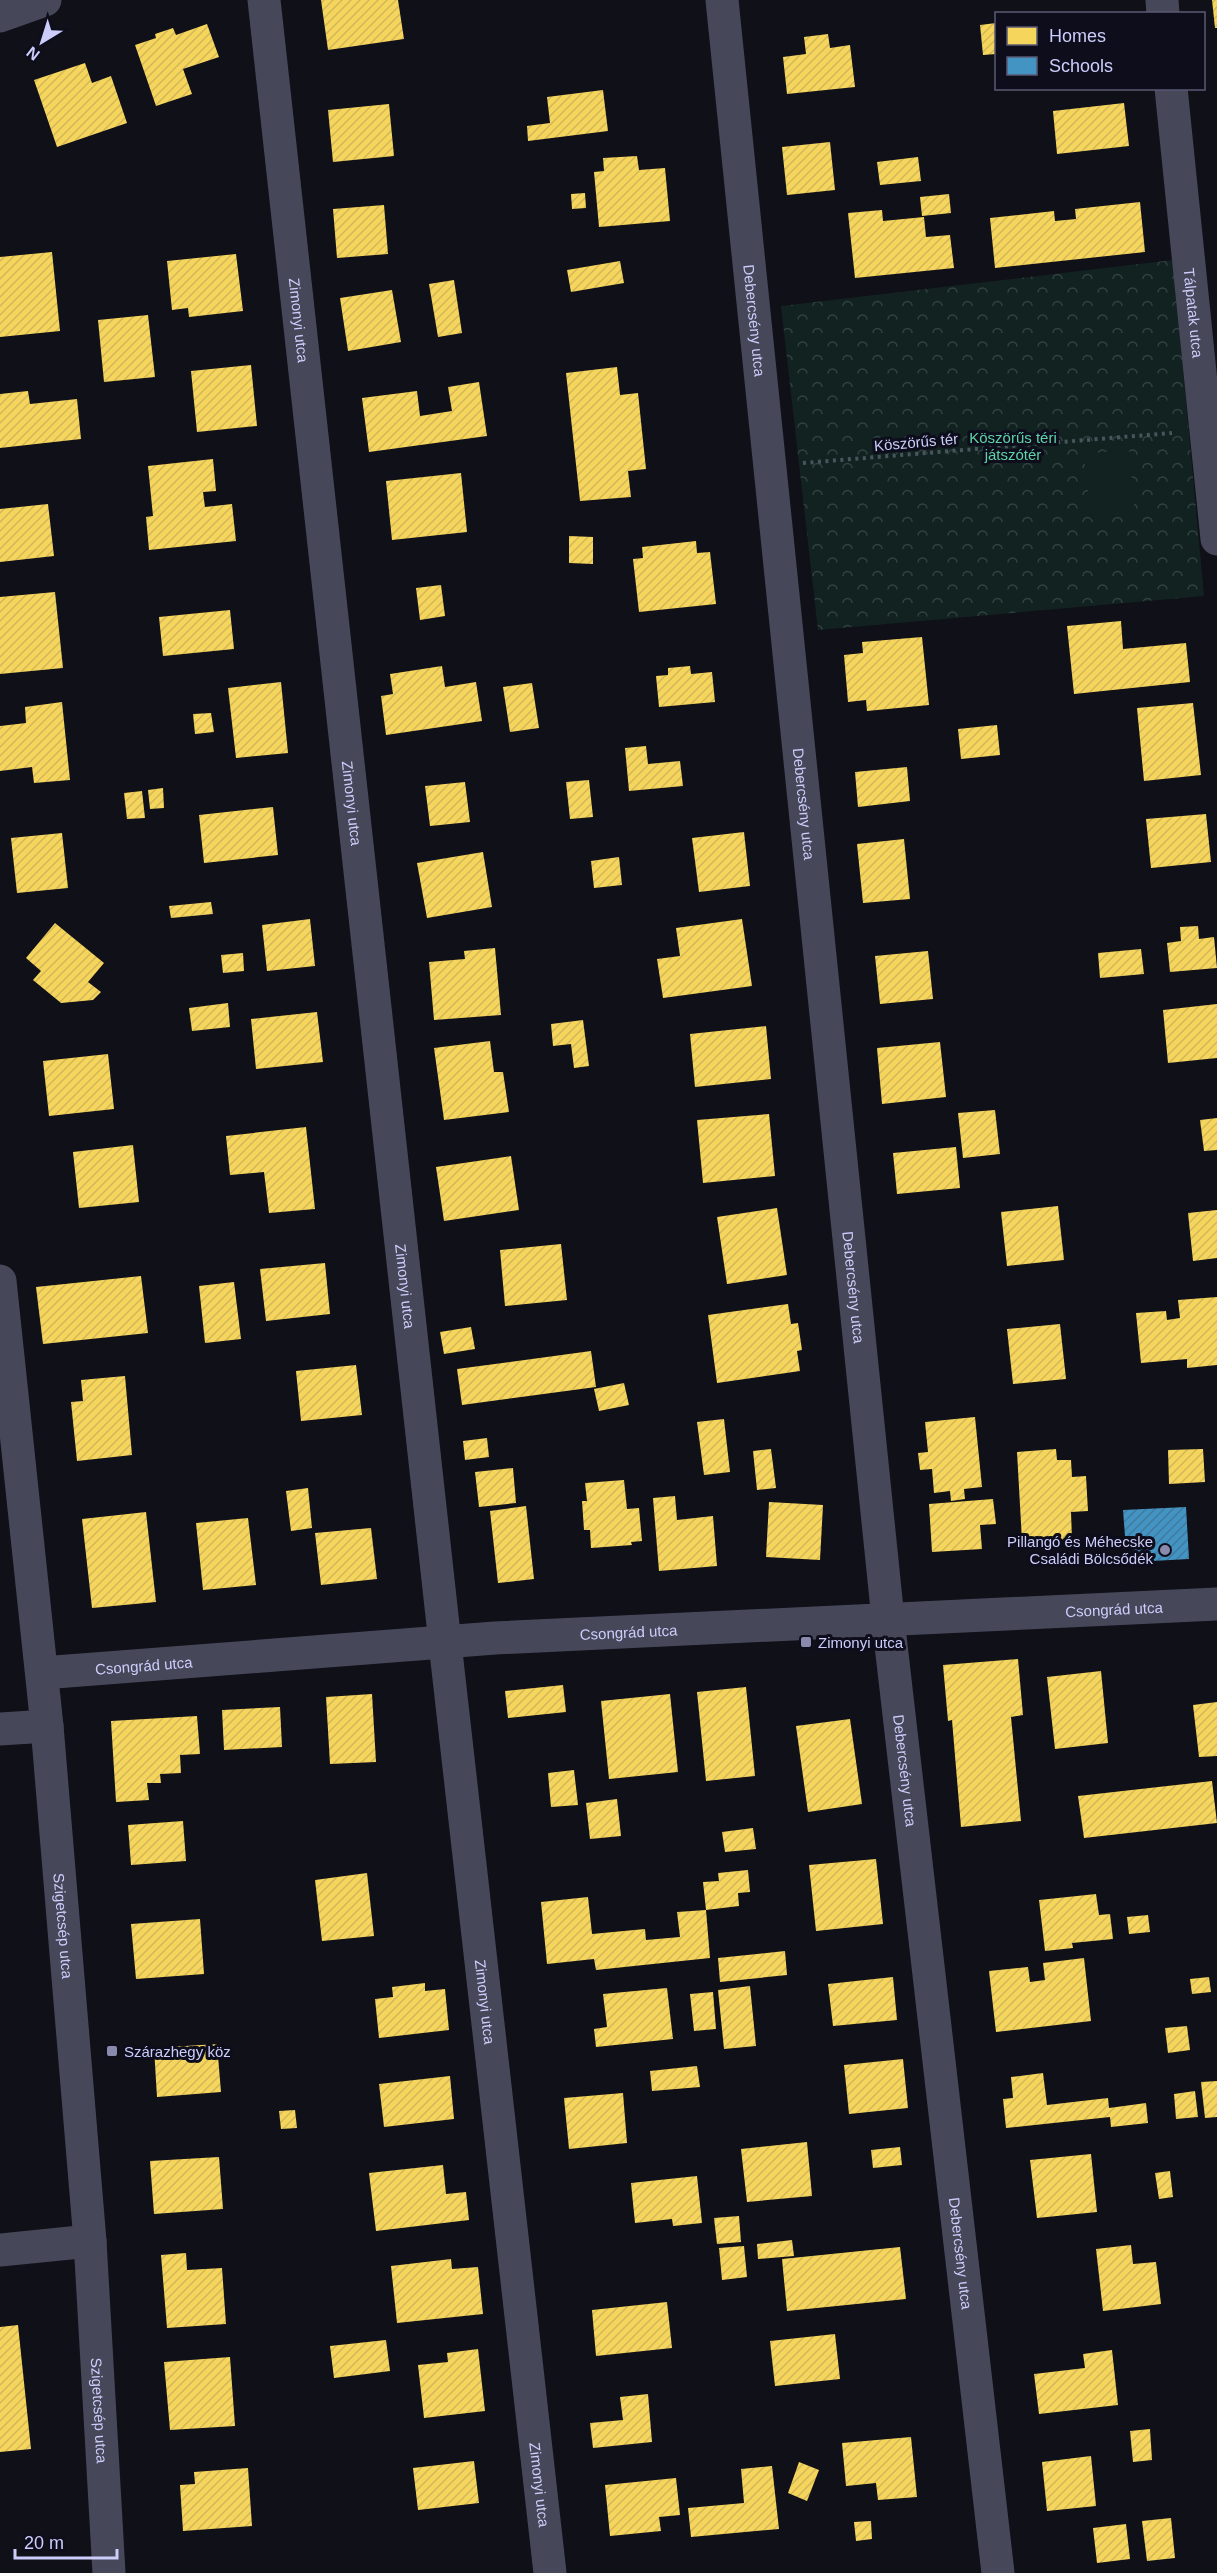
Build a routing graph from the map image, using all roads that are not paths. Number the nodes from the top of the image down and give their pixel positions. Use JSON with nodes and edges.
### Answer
{"nodes":[{"id":1,"x":45,"y":0,"type":"edge"},
{"id":2,"x":264,"y":0,"type":"edge"},
{"id":3,"x":722,"y":0,"type":"edge"},
{"id":4,"x":0,"y":16,"type":"edge"},
{"id":5,"x":1171,"y":90,"type":"edge"},
{"id":6,"x":1208,"y":351,"type":"edge"},
{"id":7,"x":1217,"y":538,"type":"edge"},
{"id":8,"x":0,"y":1281,"type":"edge"},
{"id":9,"x":1217,"y":1604,"type":"edge"},
{"id":10,"x":888,"y":1618,"type":"junction"},
{"id":11,"x":445,"y":1643,"type":"junction"},
{"id":12,"x":42,"y":1673,"type":"junction"},
{"id":13,"x":47,"y":1726,"type":"junction"},
{"id":14,"x":0,"y":1729,"type":"edge"},
{"id":15,"x":90,"y":2241,"type":"junction"},
{"id":16,"x":0,"y":2250,"type":"edge"},
{"id":17,"x":109,"y":2573,"type":"edge"},
{"id":18,"x":550,"y":2573,"type":"edge"},
{"id":19,"x":998,"y":2573,"type":"edge"}],
"edges":[{"from":1,"to":4,"type":"street"},
{"from":2,"to":11,"type":"street","name":"Zimonyi utca"},
{"from":3,"to":10,"type":"street","name":"Debercsény utca"},
{"from":5,"to":6,"type":"street","name":"Tálpatak utca"},
{"from":6,"to":7,"type":"street","name":"Tálpatak utca"},
{"from":8,"to":12,"type":"street","name":"Szigetcsép utca"},
{"from":9,"to":10,"type":"street","name":"Csongrád utca"},
{"from":10,"to":11,"type":"street","name":"Csongrád utca"},
{"from":10,"to":19,"type":"street","name":"Debercsény utca"},
{"from":11,"to":12,"type":"street","name":"Csongrád utca"},
{"from":11,"to":18,"type":"street","name":"Zimonyi utca"},
{"from":12,"to":13,"type":"street","name":"Szigetcsép utca"},
{"from":13,"to":14,"type":"street"},
{"from":13,"to":15,"type":"street","name":"Szigetcsép utca"},
{"from":15,"to":16,"type":"street"},
{"from":15,"to":17,"type":"street","name":"Szigetcsép utca"}]}
